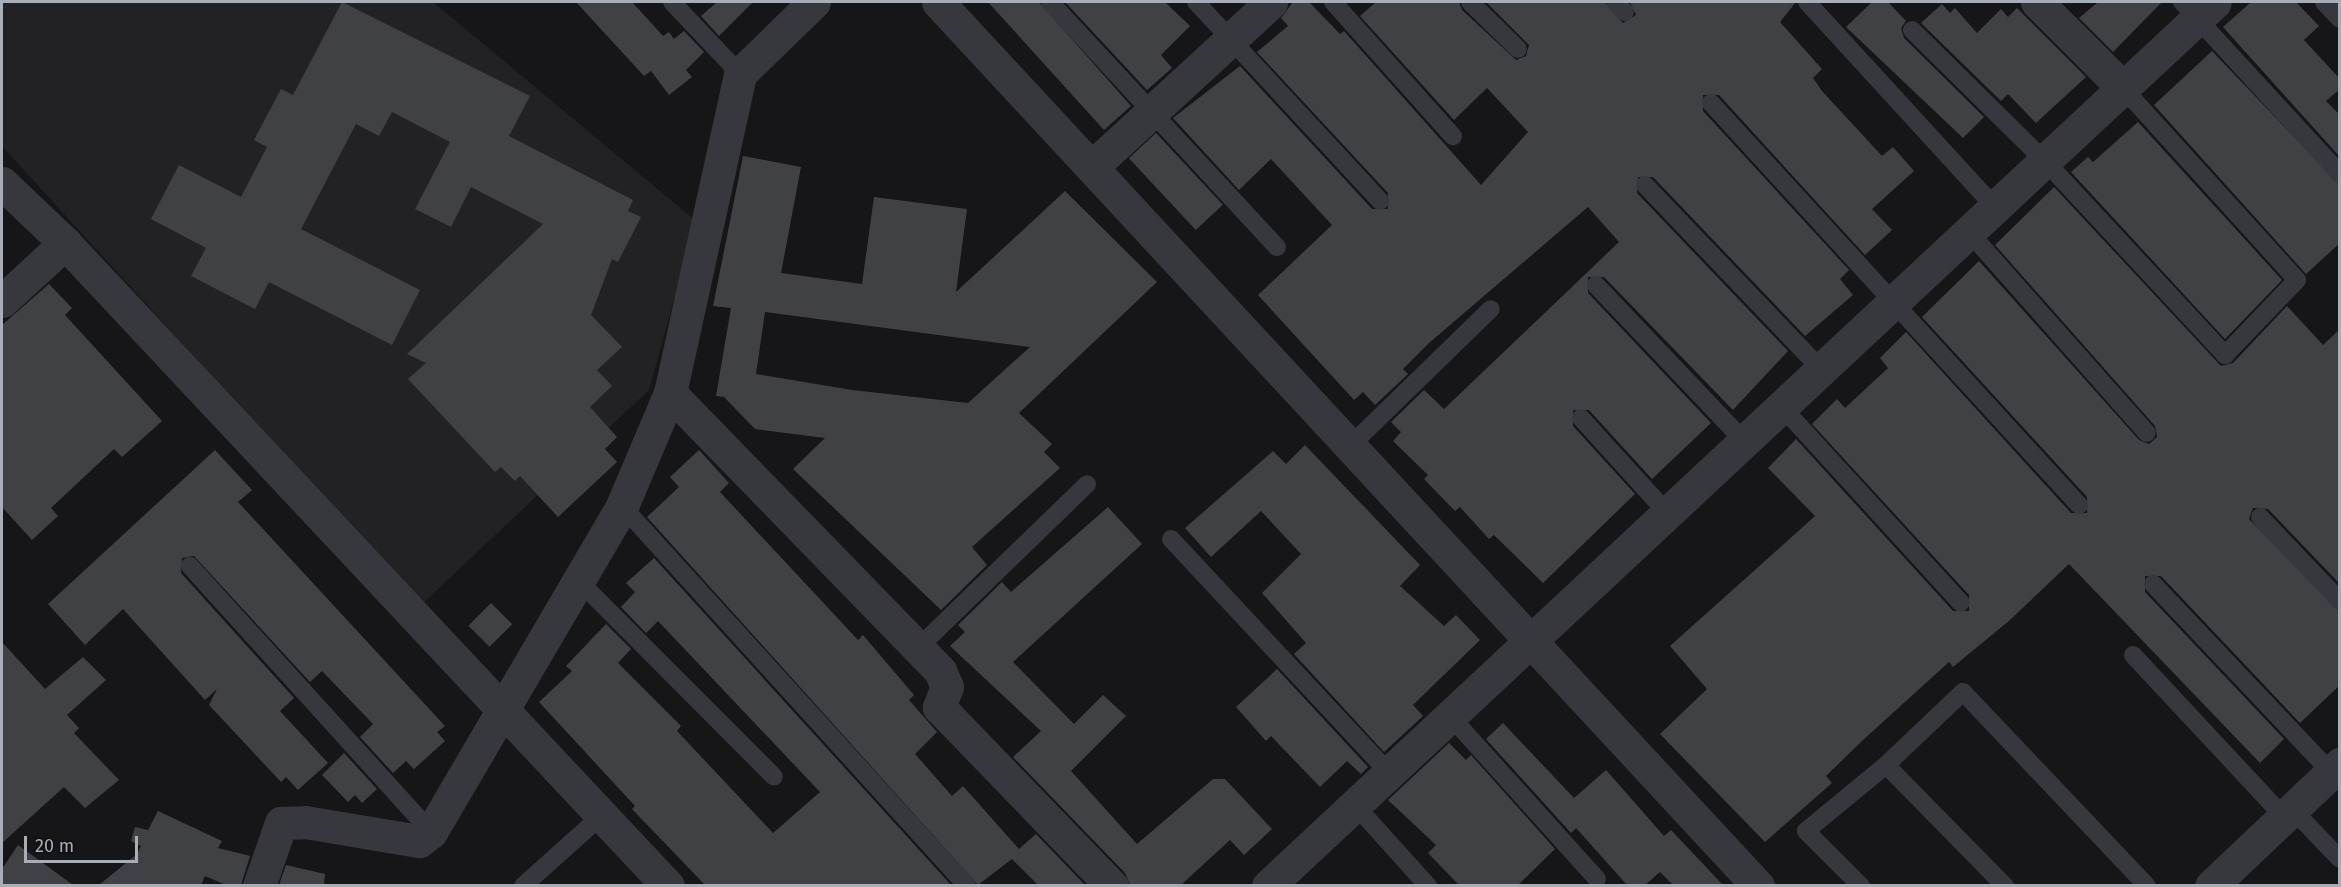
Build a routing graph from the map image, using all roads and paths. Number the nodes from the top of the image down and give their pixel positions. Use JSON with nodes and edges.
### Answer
{"nodes":[{"id":1,"x":672,"y":2,"type":"edge"},
{"id":2,"x":814,"y":2,"type":"edge"},
{"id":3,"x":938,"y":2,"type":"edge"},
{"id":4,"x":1050,"y":2,"type":"edge"},
{"id":5,"x":1196,"y":2,"type":"edge"},
{"id":6,"x":1271,"y":2,"type":"edge"},
{"id":7,"x":1333,"y":2,"type":"edge"},
{"id":8,"x":1470,"y":2,"type":"edge"},
{"id":9,"x":1807,"y":2,"type":"edge"},
{"id":10,"x":2037,"y":2,"type":"edge"},
{"id":11,"x":2324,"y":2,"type":"edge"},
{"id":12,"x":2198,"y":7,"type":"edge"},
{"id":13,"x":2340,"y":19,"type":"edge"},
{"id":14,"x":1912,"y":30,"type":"dead end"},
{"id":15,"x":1230,"y":39,"type":"junction"},
{"id":16,"x":1518,"y":49,"type":"dead end"},
{"id":17,"x":740,"y":74,"type":"junction"},
{"id":18,"x":2123,"y":88,"type":"junction"},
{"id":19,"x":1711,"y":103,"type":"dead end"},
{"id":20,"x":1153,"y":110,"type":"junction"},
{"id":21,"x":1453,"y":136,"type":"dead end"},
{"id":22,"x":2045,"y":161,"type":"junction"},
{"id":23,"x":1094,"y":165,"type":"junction"},
{"id":24,"x":2340,"y":174,"type":"edge"},
{"id":25,"x":2,"y":183,"type":"edge"},
{"id":26,"x":1644,"y":185,"type":"dead end"},
{"id":27,"x":1380,"y":201,"type":"dead end"},
{"id":28,"x":1995,"y":207,"type":"junction"},
{"id":29,"x":1969,"y":232,"type":"junction"},
{"id":30,"x":65,"y":243,"type":"junction"},
{"id":31,"x":1277,"y":247,"type":"dead end"},
{"id":32,"x":1596,"y":285,"type":"dead end"},
{"id":33,"x":2,"y":301,"type":"edge"},
{"id":34,"x":1894,"y":303,"type":"junction"},
{"id":35,"x":1491,"y":309,"type":"dead end"},
{"id":36,"x":1822,"y":370,"type":"junction"},
{"id":37,"x":670,"y":393,"type":"junction"},
{"id":38,"x":1782,"y":407,"type":"junction"},
{"id":39,"x":1581,"y":418,"type":"dead end"},
{"id":40,"x":2147,"y":434,"type":"dead end"},
{"id":41,"x":1745,"y":442,"type":"junction"},
{"id":42,"x":1353,"y":443,"type":"junction"},
{"id":43,"x":1087,"y":484,"type":"dead end"},
{"id":44,"x":2079,"y":505,"type":"dead end"},
{"id":45,"x":622,"y":506,"type":"junction"},
{"id":46,"x":1668,"y":514,"type":"junction"},
{"id":47,"x":2260,"y":517,"type":"dead end"},
{"id":48,"x":1172,"y":539,"type":"dead end"},
{"id":49,"x":190,"y":566,"type":"dead end"},
{"id":50,"x":579,"y":581,"type":"junction"},
{"id":51,"x":2153,"y":584,"type":"dead end"},
{"id":52,"x":2340,"y":601,"type":"edge"},
{"id":53,"x":1961,"y":603,"type":"dead end"},
{"id":54,"x":1534,"y":639,"type":"junction"},
{"id":55,"x":919,"y":647,"type":"junction"},
{"id":56,"x":2133,"y":655,"type":"dead end"},
{"id":57,"x":500,"y":708,"type":"junction"},
{"id":58,"x":1450,"y":717,"type":"junction"},
{"id":59,"x":1887,"y":765,"type":"junction"},
{"id":60,"x":2335,"y":768,"type":"edge"},
{"id":61,"x":1390,"y":774,"type":"junction"},
{"id":62,"x":774,"y":777,"type":"dead end"},
{"id":63,"x":1356,"y":806,"type":"junction"},
{"id":64,"x":2288,"y":813,"type":"junction"},
{"id":65,"x":602,"y":815,"type":"junction"},
{"id":66,"x":431,"y":832,"type":"junction"},
{"id":67,"x":2340,"y":860,"type":"edge"},
{"id":68,"x":1597,"y":879,"type":"dead end"},
{"id":69,"x":259,"y":885,"type":"edge"},
{"id":70,"x":523,"y":885,"type":"edge"},
{"id":71,"x":668,"y":885,"type":"edge"},
{"id":72,"x":967,"y":885,"type":"edge"},
{"id":73,"x":1112,"y":885,"type":"edge"},
{"id":74,"x":1268,"y":885,"type":"edge"},
{"id":75,"x":1428,"y":885,"type":"edge"},
{"id":76,"x":1758,"y":885,"type":"edge"},
{"id":77,"x":1861,"y":885,"type":"edge"},
{"id":78,"x":2005,"y":885,"type":"edge"},
{"id":79,"x":2147,"y":885,"type":"edge"},
{"id":80,"x":2211,"y":885,"type":"edge"}],
"edges":[{"from":1,"to":17,"type":"lane"},
{"from":2,"to":17,"type":"street"},
{"from":3,"to":23,"type":"street"},
{"from":4,"to":20,"type":"lane"},
{"from":5,"to":15,"type":"lane"},
{"from":6,"to":15,"type":"street"},
{"from":7,"to":21,"type":"lane"},
{"from":8,"to":16,"type":"lane"},
{"from":9,"to":28,"type":"lane"},
{"from":10,"to":18,"type":"street"},
{"from":11,"to":13,"type":"lane"},
{"from":12,"to":18,"type":"street"},
{"from":12,"to":24,"type":"lane"},
{"from":14,"to":22,"type":"lane"},
{"from":15,"to":20,"type":"street"},
{"from":15,"to":27,"type":"lane"},
{"from":17,"to":37,"type":"street"},
{"from":18,"to":22,"type":"street"},
{"from":18,"to":22,"type":"lane"},
{"from":19,"to":34,"type":"lane"},
{"from":20,"to":23,"type":"street"},
{"from":20,"to":31,"type":"lane"},
{"from":22,"to":28,"type":"street"},
{"from":23,"to":42,"type":"street"},
{"from":25,"to":30,"type":"street"},
{"from":26,"to":36,"type":"lane"},
{"from":28,"to":29,"type":"street"},
{"from":29,"to":34,"type":"street"},
{"from":29,"to":40,"type":"lane"},
{"from":30,"to":33,"type":"street"},
{"from":30,"to":57,"type":"street"},
{"from":32,"to":41,"type":"lane"},
{"from":34,"to":36,"type":"street"},
{"from":34,"to":44,"type":"lane"},
{"from":35,"to":42,"type":"lane"},
{"from":36,"to":38,"type":"street"},
{"from":37,"to":45,"type":"street"},
{"from":37,"to":55,"type":"street"},
{"from":38,"to":41,"type":"street"},
{"from":38,"to":53,"type":"lane"},
{"from":39,"to":46,"type":"lane"},
{"from":41,"to":46,"type":"street"},
{"from":42,"to":54,"type":"street"},
{"from":43,"to":55,"type":"lane"},
{"from":45,"to":50,"type":"street"},
{"from":45,"to":72,"type":"lane"},
{"from":46,"to":54,"type":"street"},
{"from":47,"to":52,"type":"lane"},
{"from":48,"to":61,"type":"lane"},
{"from":49,"to":66,"type":"lane"},
{"from":50,"to":57,"type":"street"},
{"from":50,"to":62,"type":"lane"},
{"from":51,"to":60,"type":"lane"},
{"from":54,"to":58,"type":"street"},
{"from":54,"to":76,"type":"street"},
{"from":55,"to":73,"type":"street"},
{"from":56,"to":64,"type":"lane"},
{"from":57,"to":65,"type":"street"},
{"from":57,"to":66,"type":"street"},
{"from":58,"to":61,"type":"street"},
{"from":58,"to":68,"type":"lane"},
{"from":59,"to":77,"type":"lane"},
{"from":59,"to":78,"type":"lane"},
{"from":59,"to":79,"type":"lane"},
{"from":60,"to":64,"type":"street"},
{"from":61,"to":63,"type":"street"},
{"from":63,"to":74,"type":"street"},
{"from":63,"to":75,"type":"lane"},
{"from":64,"to":67,"type":"lane"},
{"from":64,"to":80,"type":"street"},
{"from":65,"to":70,"type":"lane"},
{"from":65,"to":71,"type":"street"},
{"from":66,"to":69,"type":"street"}]}
